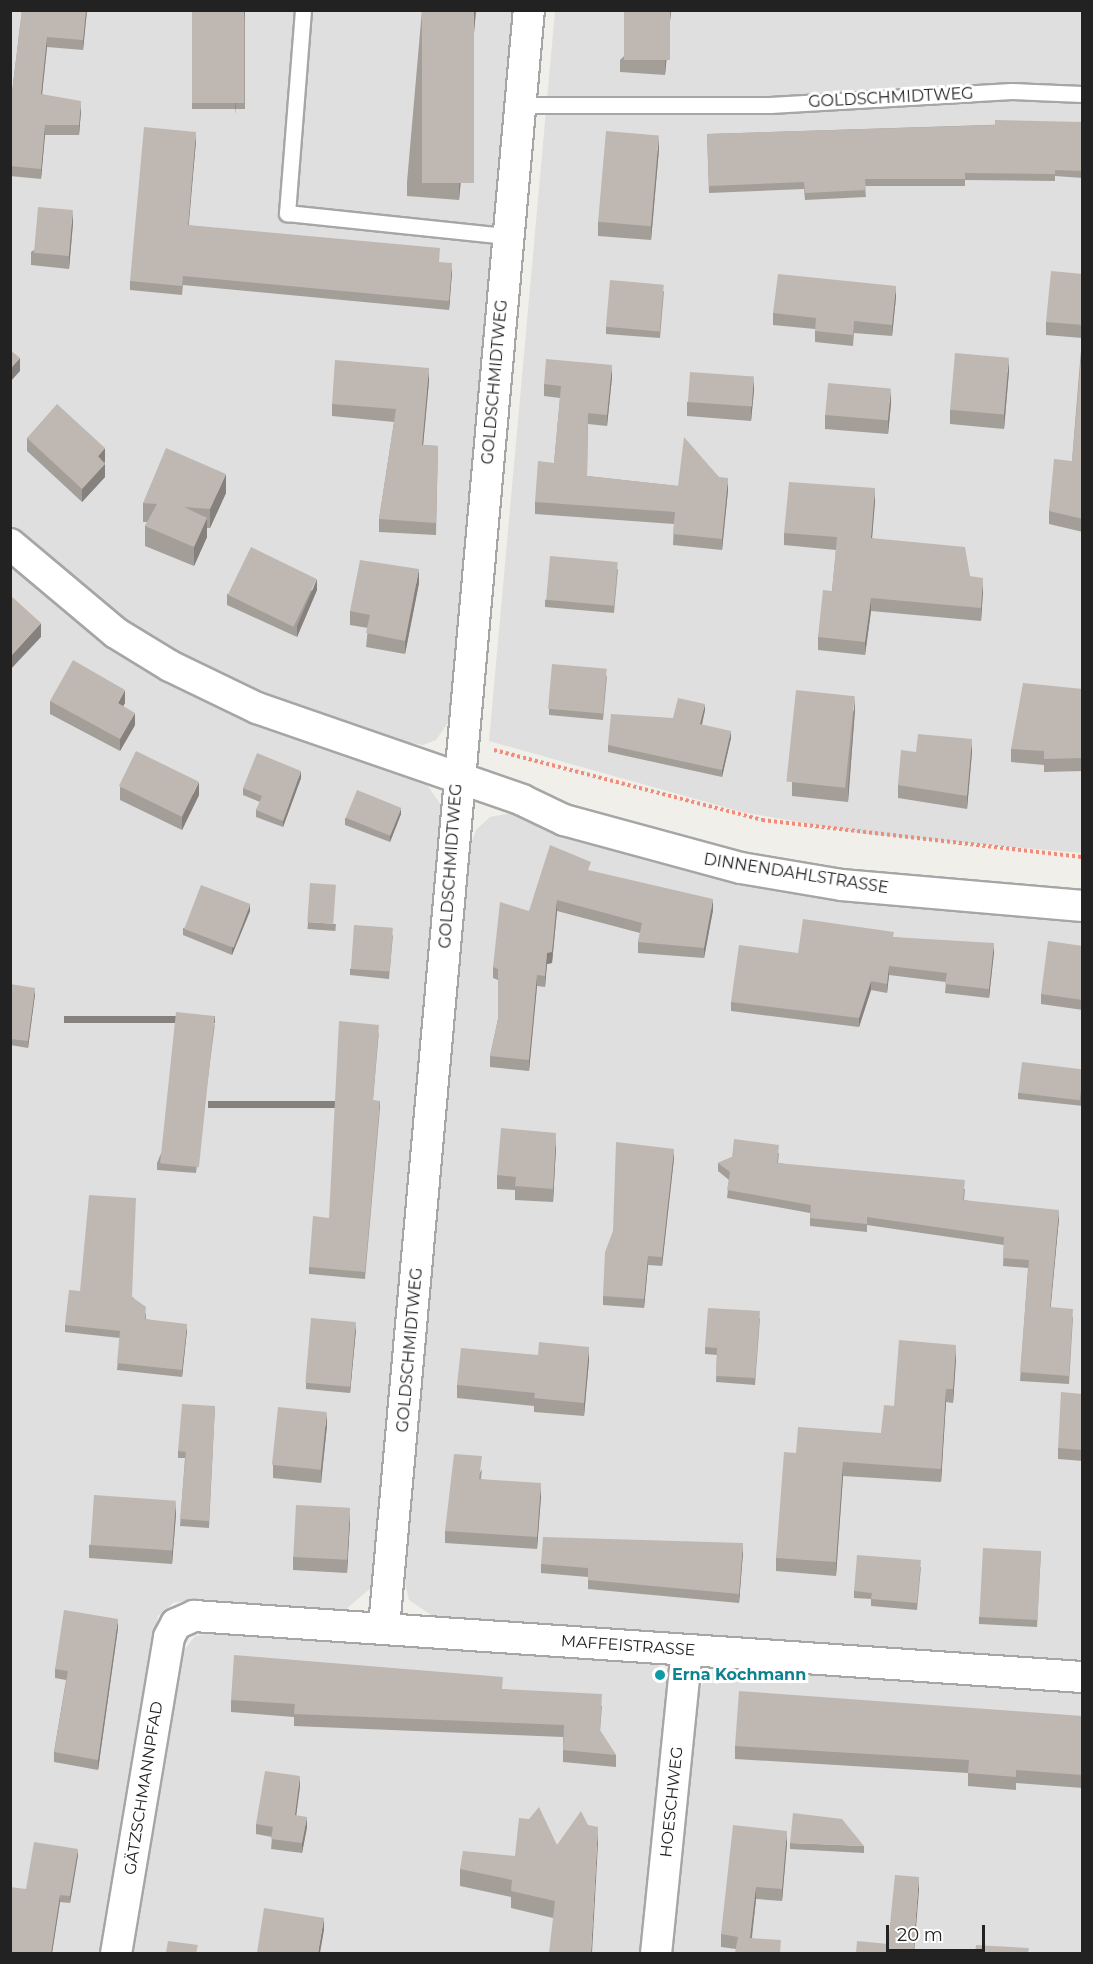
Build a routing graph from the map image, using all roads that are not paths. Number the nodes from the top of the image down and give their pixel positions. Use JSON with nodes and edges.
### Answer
{"nodes":[{"id":1,"x":303,"y":10,"type":"edge"},
{"id":2,"x":529,"y":10,"type":"edge"},
{"id":3,"x":1083,"y":94,"type":"edge"},
{"id":4,"x":520,"y":105,"type":"junction"},
{"id":5,"x":507,"y":236,"type":"junction"},
{"id":6,"x":10,"y":544,"type":"edge"},
{"id":7,"x":457,"y":778,"type":"junction"},
{"id":8,"x":1083,"y":906,"type":"edge"},
{"id":9,"x":176,"y":1624,"type":"joint"},
{"id":10,"x":384,"y":1628,"type":"junction"},
{"id":11,"x":687,"y":1651,"type":"junction"},
{"id":12,"x":1083,"y":1677,"type":"edge"},
{"id":13,"x":116,"y":1953,"type":"edge"},
{"id":14,"x":656,"y":1953,"type":"edge"}],
"edges":[{"from":1,"to":5,"type":"lane"},
{"from":2,"to":4,"type":"street","name":"GOLDSCHMIDTWEG"},
{"from":3,"to":4,"type":"lane","name":"GOLDSCHMIDTWEG"},
{"from":4,"to":5,"type":"street","name":"GOLDSCHMIDTWEG"},
{"from":5,"to":7,"type":"street","name":"GOLDSCHMIDTWEG"},
{"from":6,"to":7,"type":"street","name":"DINNENDAHLSTRASSE"},
{"from":7,"to":8,"type":"street","name":"DINNENDAHLSTRASSE"},
{"from":7,"to":10,"type":"street","name":"GOLDSCHMIDTWEG"},
{"from":9,"to":10,"type":"street","name":"MAFFEISTRASSE"},
{"from":9,"to":13,"type":"street","name":"GÄTZSCHMANNPFAD"},
{"from":10,"to":11,"type":"street","name":"MAFFEISTRASSE"},
{"from":11,"to":12,"type":"street","name":"MAFFEISTRASSE"},
{"from":11,"to":14,"type":"street","name":"HOESCHWEG"}]}
